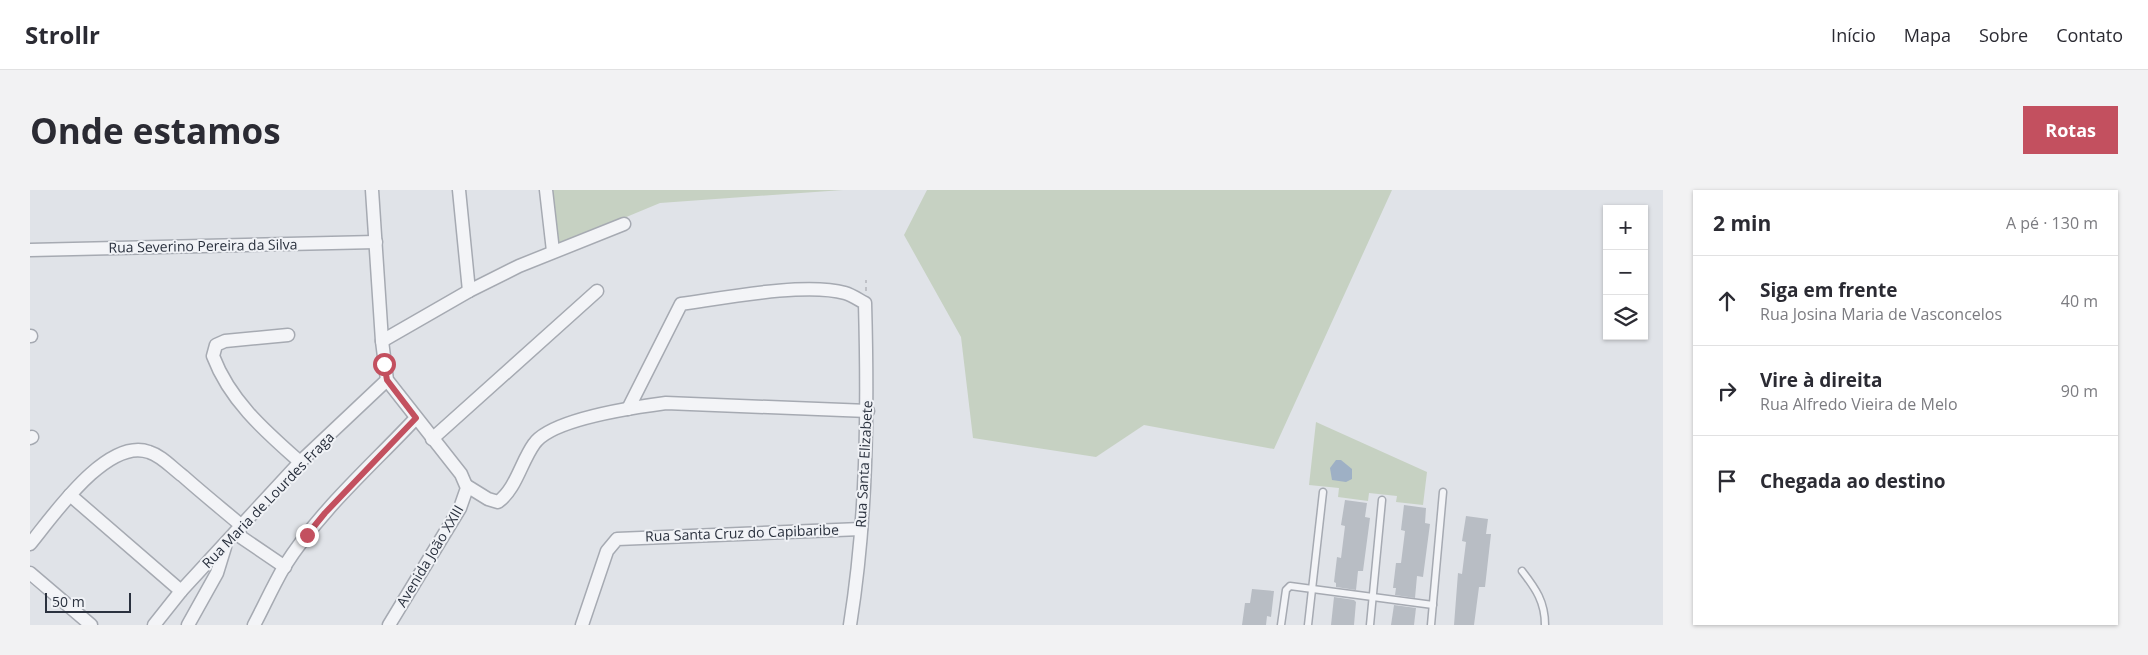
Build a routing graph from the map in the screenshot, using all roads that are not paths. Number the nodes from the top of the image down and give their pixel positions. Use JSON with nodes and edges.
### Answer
{"nodes":[{"id":1,"x":372,"y":190,"type":"edge"},
{"id":2,"x":459,"y":190,"type":"edge"},
{"id":3,"x":546,"y":190,"type":"edge"},
{"id":4,"x":624,"y":224,"type":"dead end"},
{"id":5,"x":376,"y":242,"type":"junction"},
{"id":6,"x":30,"y":250,"type":"edge"},
{"id":7,"x":553,"y":251,"type":"junction"},
{"id":8,"x":469,"y":291,"type":"junction"},
{"id":9,"x":597,"y":291,"type":"dead end"},
{"id":10,"x":288,"y":335,"type":"dead end"},
{"id":11,"x":382,"y":341,"type":"junction"},
{"id":12,"x":387,"y":380,"type":"junction"},
{"id":13,"x":628,"y":409,"type":"junction"},
{"id":14,"x":868,"y":411,"type":"junction"},
{"id":15,"x":416,"y":418,"type":"junction"},
{"id":16,"x":432,"y":439,"type":"junction"},
{"id":17,"x":300,"y":462,"type":"junction"},
{"id":18,"x":466,"y":486,"type":"junction"},
{"id":19,"x":1323,"y":492,"type":"dead end"},
{"id":20,"x":1443,"y":492,"type":"dead end"},
{"id":21,"x":70,"y":495,"type":"junction"},
{"id":22,"x":1382,"y":500,"type":"dead end"},
{"id":23,"x":861,"y":529,"type":"junction"},
{"id":24,"x":238,"y":530,"type":"junction"},
{"id":25,"x":30,"y":544,"type":"edge"},
{"id":26,"x":226,"y":544,"type":"junction"},
{"id":27,"x":285,"y":567,"type":"junction"},
{"id":28,"x":1522,"y":571,"type":"dead end"},
{"id":29,"x":30,"y":573,"type":"edge"},
{"id":30,"x":1312,"y":588,"type":"junction"},
{"id":31,"x":181,"y":591,"type":"junction"},
{"id":32,"x":1374,"y":596,"type":"junction"},
{"id":33,"x":1433,"y":604,"type":"junction"},
{"id":34,"x":90,"y":625,"type":"edge"},
{"id":35,"x":154,"y":625,"type":"edge"},
{"id":36,"x":188,"y":625,"type":"edge"},
{"id":37,"x":254,"y":625,"type":"edge"},
{"id":38,"x":389,"y":625,"type":"edge"},
{"id":39,"x":582,"y":625,"type":"edge"},
{"id":40,"x":850,"y":625,"type":"edge"},
{"id":41,"x":1281,"y":625,"type":"edge"},
{"id":42,"x":1308,"y":625,"type":"edge"},
{"id":43,"x":1370,"y":625,"type":"edge"},
{"id":44,"x":1431,"y":625,"type":"edge"},
{"id":45,"x":1545,"y":625,"type":"edge"}],
"edges":[{"from":1,"to":5,"type":"street"},
{"from":2,"to":8,"type":"street"},
{"from":3,"to":7,"type":"street"},
{"from":4,"to":7,"type":"street"},
{"from":5,"to":6,"type":"street","name":"Rua Severino Pereira da Silva"},
{"from":5,"to":11,"type":"street"},
{"from":7,"to":8,"type":"street"},
{"from":8,"to":11,"type":"street"},
{"from":9,"to":16,"type":"street"},
{"from":10,"to":17,"type":"street"},
{"from":11,"to":12,"type":"street"},
{"from":12,"to":15,"type":"street"},
{"from":12,"to":17,"type":"street","name":"Rua Maria de Lourdes Fraga"},
{"from":13,"to":14,"type":"street"},
{"from":13,"to":14,"type":"street","name":"Rua Santa Elizabete"},
{"from":13,"to":18,"type":"street"},
{"from":14,"to":23,"type":"street","name":"Rua Santa Elizabete"},
{"from":15,"to":16,"type":"street"},
{"from":15,"to":27,"type":"street"},
{"from":16,"to":18,"type":"street"},
{"from":17,"to":24,"type":"street","name":"Rua Maria de Lourdes Fraga"},
{"from":18,"to":38,"type":"street","name":"Avenida João XXIII"},
{"from":19,"to":30,"type":"lane"},
{"from":20,"to":33,"type":"lane"},
{"from":21,"to":24,"type":"street"},
{"from":21,"to":25,"type":"street"},
{"from":21,"to":31,"type":"street"},
{"from":22,"to":32,"type":"lane"},
{"from":23,"to":39,"type":"street","name":"Rua Santa Cruz do Capibaribe"},
{"from":23,"to":40,"type":"street","name":"Rua Santa Elizabete"},
{"from":24,"to":26,"type":"street","name":"Rua Maria de Lourdes Fraga"},
{"from":24,"to":27,"type":"street"},
{"from":26,"to":31,"type":"street","name":"Rua Maria de Lourdes Fraga"},
{"from":26,"to":36,"type":"street"},
{"from":27,"to":37,"type":"street"},
{"from":28,"to":45,"type":"lane"},
{"from":29,"to":34,"type":"street"},
{"from":30,"to":32,"type":"lane"},
{"from":30,"to":41,"type":"lane"},
{"from":30,"to":42,"type":"lane"},
{"from":31,"to":35,"type":"street","name":"Rua Maria de Lourdes Fraga"},
{"from":32,"to":33,"type":"lane"},
{"from":32,"to":43,"type":"lane"},
{"from":33,"to":44,"type":"lane"}]}
